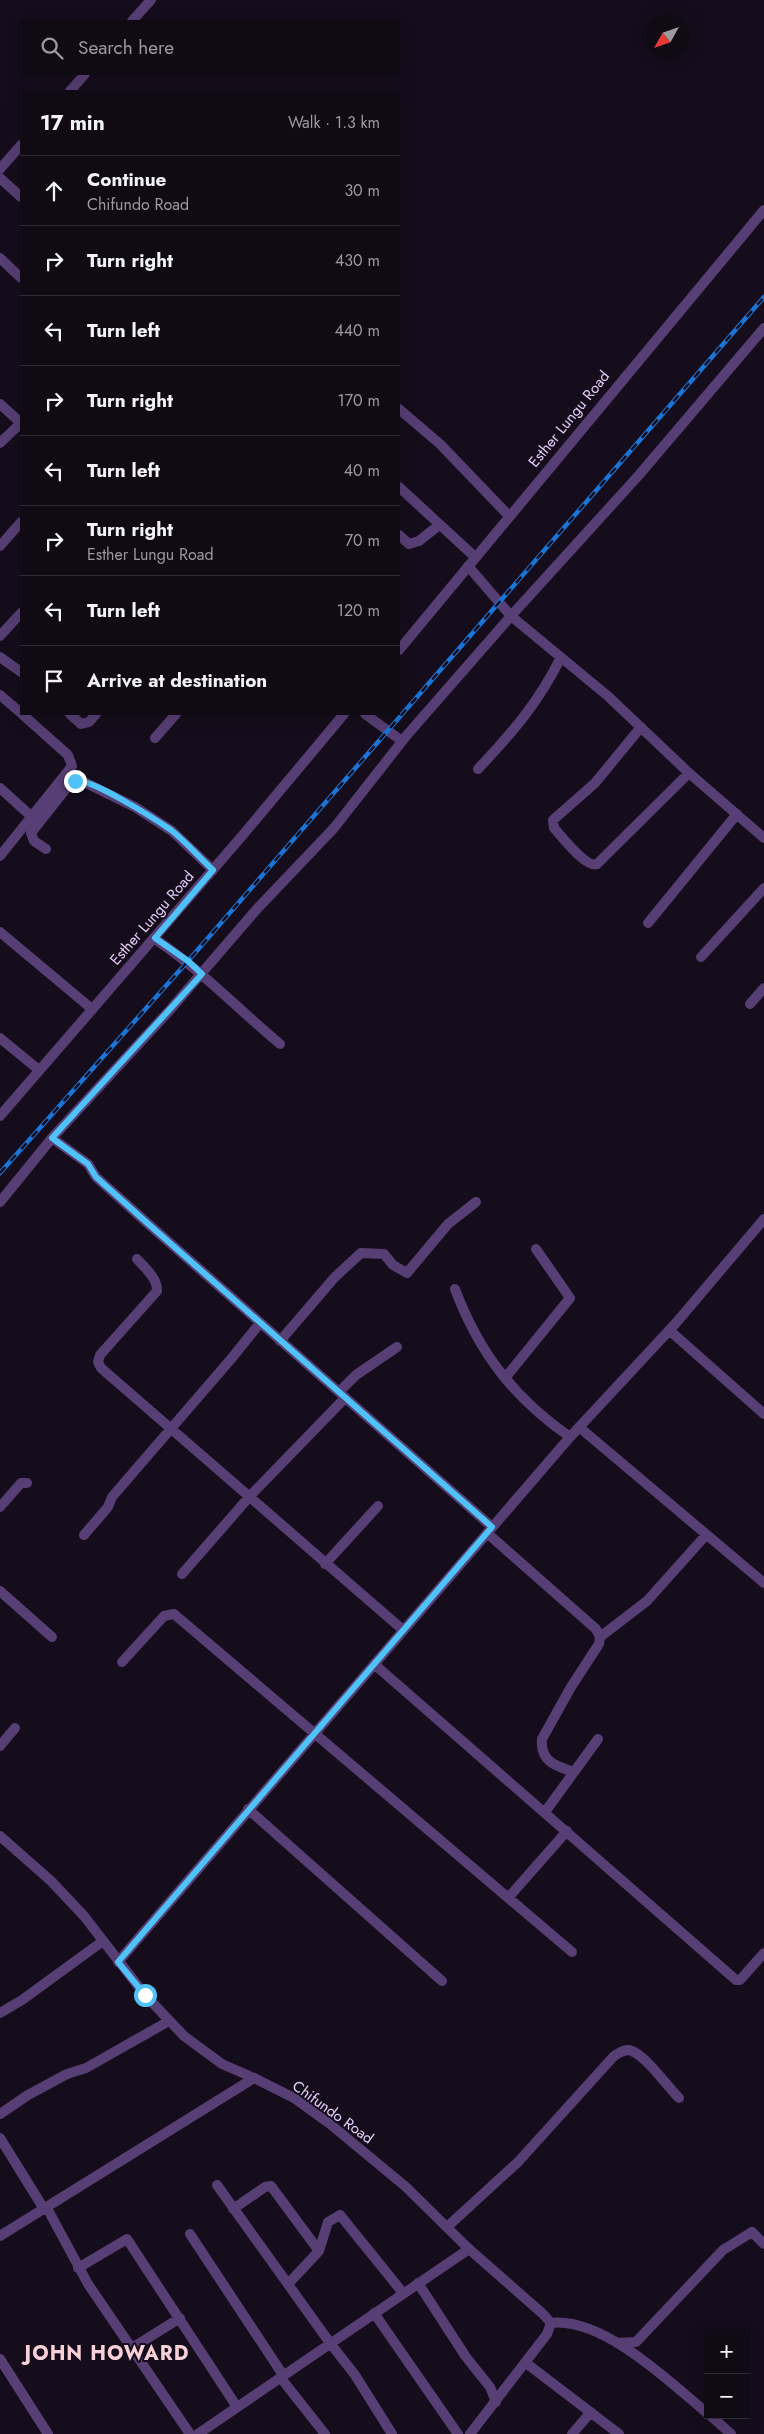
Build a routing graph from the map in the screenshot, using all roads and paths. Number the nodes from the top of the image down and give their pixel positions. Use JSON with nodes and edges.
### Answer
{"nodes":[{"id":1,"x":151,"y":0,"type":"edge"},
{"id":2,"x":133,"y":20,"type":"edge"},
{"id":3,"x":84,"y":75,"type":"edge"},
{"id":4,"x":71,"y":90,"type":"edge"},
{"id":5,"x":20,"y":146,"type":"edge"},
{"id":6,"x":0,"y":169,"type":"edge"},
{"id":7,"x":0,"y":178,"type":"edge"},
{"id":8,"x":20,"y":196,"type":"edge"},
{"id":9,"x":764,"y":210,"type":"edge"},
{"id":10,"x":0,"y":258,"type":"edge"},
{"id":11,"x":20,"y":277,"type":"edge"},
{"id":12,"x":764,"y":328,"type":"edge"},
{"id":13,"x":0,"y":404,"type":"edge"},
{"id":14,"x":400,"y":410,"type":"edge"},
{"id":15,"x":20,"y":422,"type":"edge"},
{"id":16,"x":20,"y":424,"type":"edge"},
{"id":17,"x":0,"y":443,"type":"edge"},
{"id":18,"x":400,"y":488,"type":"edge"},
{"id":19,"x":509,"y":516,"type":"junction"},
{"id":20,"x":20,"y":523,"type":"edge"},
{"id":21,"x":439,"y":525,"type":"junction"},
{"id":22,"x":400,"y":537,"type":"edge"},
{"id":23,"x":0,"y":546,"type":"edge"},
{"id":24,"x":475,"y":557,"type":"junction"},
{"id":25,"x":468,"y":566,"type":"junction"},
{"id":26,"x":20,"y":614,"type":"edge"},
{"id":27,"x":510,"y":616,"type":"junction"},
{"id":28,"x":0,"y":636,"type":"edge"},
{"id":29,"x":400,"y":649,"type":"edge"},
{"id":30,"x":0,"y":656,"type":"edge"},
{"id":31,"x":561,"y":657,"type":"junction"},
{"id":32,"x":20,"y":671,"type":"edge"},
{"id":33,"x":0,"y":696,"type":"edge"},
{"id":34,"x":20,"y":712,"type":"edge"},
{"id":35,"x":23,"y":715,"type":"edge"},
{"id":36,"x":71,"y":715,"type":"edge"},
{"id":37,"x":95,"y":715,"type":"edge"},
{"id":38,"x":175,"y":715,"type":"edge"},
{"id":39,"x":343,"y":715,"type":"edge"},
{"id":40,"x":366,"y":715,"type":"edge"},
{"id":41,"x":641,"y":727,"type":"junction"},
{"id":42,"x":155,"y":738,"type":"dead end"},
{"id":43,"x":402,"y":740,"type":"junction"},
{"id":44,"x":478,"y":769,"type":"dead end"},
{"id":45,"x":689,"y":773,"type":"junction"},
{"id":46,"x":0,"y":788,"type":"edge"},
{"id":47,"x":736,"y":814,"type":"junction"},
{"id":48,"x":32,"y":816,"type":"junction"},
{"id":49,"x":764,"y":838,"type":"edge"},
{"id":50,"x":46,"y":849,"type":"dead end"},
{"id":51,"x":0,"y":856,"type":"edge"},
{"id":52,"x":213,"y":870,"type":"junction"},
{"id":53,"x":764,"y":888,"type":"edge"},
{"id":54,"x":648,"y":923,"type":"dead end"},
{"id":55,"x":0,"y":932,"type":"edge"},
{"id":56,"x":155,"y":938,"type":"junction"},
{"id":57,"x":702,"y":957,"type":"dead end"},
{"id":58,"x":202,"y":974,"type":"junction"},
{"id":59,"x":764,"y":988,"type":"edge"},
{"id":60,"x":750,"y":1004,"type":"dead end"},
{"id":61,"x":92,"y":1009,"type":"junction"},
{"id":62,"x":0,"y":1038,"type":"edge"},
{"id":63,"x":280,"y":1044,"type":"dead end"},
{"id":64,"x":39,"y":1070,"type":"junction"},
{"id":65,"x":0,"y":1116,"type":"edge"},
{"id":66,"x":52,"y":1138,"type":"junction"},
{"id":67,"x":0,"y":1202,"type":"edge"},
{"id":68,"x":476,"y":1202,"type":"dead end"},
{"id":69,"x":764,"y":1219,"type":"edge"},
{"id":70,"x":759,"y":1232,"type":"edge"},
{"id":71,"x":536,"y":1249,"type":"dead end"},
{"id":72,"x":137,"y":1259,"type":"dead end"},
{"id":73,"x":455,"y":1289,"type":"dead end"},
{"id":74,"x":260,"y":1323,"type":"junction"},
{"id":75,"x":669,"y":1330,"type":"junction"},
{"id":76,"x":280,"y":1340,"type":"junction"},
{"id":77,"x":397,"y":1348,"type":"dead end"},
{"id":78,"x":505,"y":1378,"type":"junction"},
{"id":79,"x":342,"y":1395,"type":"junction"},
{"id":80,"x":764,"y":1414,"type":"edge"},
{"id":81,"x":579,"y":1427,"type":"junction"},
{"id":82,"x":170,"y":1430,"type":"junction"},
{"id":83,"x":570,"y":1437,"type":"junction"},
{"id":84,"x":27,"y":1483,"type":"dead end"},
{"id":85,"x":250,"y":1496,"type":"junction"},
{"id":86,"x":378,"y":1506,"type":"dead end"},
{"id":87,"x":0,"y":1507,"type":"edge"},
{"id":88,"x":489,"y":1530,"type":"junction"},
{"id":89,"x":84,"y":1535,"type":"dead end"},
{"id":90,"x":706,"y":1535,"type":"junction"},
{"id":91,"x":325,"y":1564,"type":"junction"},
{"id":92,"x":182,"y":1574,"type":"dead end"},
{"id":93,"x":764,"y":1583,"type":"edge"},
{"id":94,"x":0,"y":1591,"type":"edge"},
{"id":95,"x":403,"y":1630,"type":"junction"},
{"id":96,"x":52,"y":1637,"type":"dead end"},
{"id":97,"x":600,"y":1637,"type":"junction"},
{"id":98,"x":122,"y":1662,"type":"dead end"},
{"id":99,"x":374,"y":1664,"type":"junction"},
{"id":100,"x":15,"y":1728,"type":"dead end"},
{"id":101,"x":313,"y":1734,"type":"junction"},
{"id":102,"x":598,"y":1739,"type":"dead end"},
{"id":103,"x":0,"y":1746,"type":"edge"},
{"id":104,"x":574,"y":1772,"type":"junction"},
{"id":105,"x":248,"y":1809,"type":"junction"},
{"id":106,"x":545,"y":1812,"type":"junction"},
{"id":107,"x":567,"y":1831,"type":"junction"},
{"id":108,"x":0,"y":1836,"type":"edge"},
{"id":109,"x":508,"y":1898,"type":"junction"},
{"id":110,"x":103,"y":1941,"type":"junction"},
{"id":111,"x":572,"y":1952,"type":"dead end"},
{"id":112,"x":764,"y":1953,"type":"edge"},
{"id":113,"x":118,"y":1962,"type":"junction"},
{"id":114,"x":442,"y":1981,"type":"dead end"},
{"id":115,"x":0,"y":2014,"type":"edge"},
{"id":116,"x":169,"y":2020,"type":"junction"},
{"id":117,"x":254,"y":2078,"type":"junction"},
{"id":118,"x":679,"y":2098,"type":"dead end"},
{"id":119,"x":0,"y":2114,"type":"edge"},
{"id":120,"x":0,"y":2138,"type":"edge"},
{"id":121,"x":217,"y":2185,"type":"dead end"},
{"id":122,"x":46,"y":2208,"type":"junction"},
{"id":123,"x":233,"y":2209,"type":"junction"},
{"id":124,"x":447,"y":2226,"type":"junction"},
{"id":125,"x":190,"y":2234,"type":"dead end"},
{"id":126,"x":0,"y":2236,"type":"edge"},
{"id":127,"x":764,"y":2244,"type":"edge"},
{"id":128,"x":469,"y":2249,"type":"junction"},
{"id":129,"x":319,"y":2251,"type":"junction"},
{"id":130,"x":78,"y":2268,"type":"junction"},
{"id":131,"x":418,"y":2283,"type":"junction"},
{"id":132,"x":288,"y":2284,"type":"junction"},
{"id":133,"x":403,"y":2293,"type":"junction"},
{"id":134,"x":374,"y":2313,"type":"junction"},
{"id":135,"x":180,"y":2318,"type":"junction"},
{"id":136,"x":550,"y":2324,"type":"junction"},
{"id":137,"x":330,"y":2343,"type":"junction"},
{"id":138,"x":617,"y":2344,"type":"junction"},
{"id":139,"x":132,"y":2348,"type":"junction"},
{"id":140,"x":0,"y":2359,"type":"edge"},
{"id":141,"x":526,"y":2363,"type":"junction"},
{"id":142,"x":282,"y":2376,"type":"junction"},
{"id":143,"x":496,"y":2402,"type":"junction"},
{"id":144,"x":237,"y":2407,"type":"junction"},
{"id":145,"x":704,"y":2410,"type":"edge"},
{"id":146,"x":592,"y":2412,"type":"junction"},
{"id":147,"x":714,"y":2419,"type":"edge"},
{"id":148,"x":48,"y":2434,"type":"edge"},
{"id":149,"x":190,"y":2434,"type":"edge"},
{"id":150,"x":198,"y":2434,"type":"edge"},
{"id":151,"x":325,"y":2434,"type":"edge"},
{"id":152,"x":392,"y":2434,"type":"edge"},
{"id":153,"x":458,"y":2434,"type":"edge"},
{"id":154,"x":470,"y":2434,"type":"edge"},
{"id":155,"x":572,"y":2434,"type":"edge"},
{"id":156,"x":619,"y":2434,"type":"edge"},
{"id":157,"x":731,"y":2434,"type":"edge"}],
"edges":[{"from":1,"to":2,"type":"street"},
{"from":3,"to":4,"type":"street"},
{"from":5,"to":6,"type":"street"},
{"from":7,"to":8,"type":"street"},
{"from":9,"to":19,"type":"street","name":"Esther Lungu Road"},
{"from":10,"to":11,"type":"street"},
{"from":12,"to":27,"type":"street"},
{"from":13,"to":15,"type":"street"},
{"from":14,"to":19,"type":"street"},
{"from":16,"to":17,"type":"street"},
{"from":18,"to":21,"type":"street"},
{"from":19,"to":24,"type":"street","name":"Esther Lungu Road"},
{"from":20,"to":23,"type":"street"},
{"from":21,"to":22,"type":"street"},
{"from":21,"to":24,"type":"street"},
{"from":24,"to":25,"type":"street","name":"Esther Lungu Road"},
{"from":25,"to":27,"type":"street"},
{"from":25,"to":29,"type":"street","name":"Esther Lungu Road"},
{"from":26,"to":28,"type":"street"},
{"from":27,"to":31,"type":"street"},
{"from":27,"to":43,"type":"street"},
{"from":30,"to":32,"type":"street"},
{"from":31,"to":41,"type":"street"},
{"from":31,"to":44,"type":"street"},
{"from":33,"to":34,"type":"street"},
{"from":35,"to":48,"type":"street"},
{"from":36,"to":37,"type":"street"},
{"from":38,"to":42,"type":"street"},
{"from":39,"to":52,"type":"street","name":"Esther Lungu Road"},
{"from":40,"to":43,"type":"street"},
{"from":41,"to":45,"type":"street"},
{"from":41,"to":45,"type":"street"},
{"from":43,"to":58,"type":"street"},
{"from":45,"to":47,"type":"street"},
{"from":46,"to":48,"type":"street"},
{"from":47,"to":49,"type":"street"},
{"from":47,"to":54,"type":"street"},
{"from":48,"to":51,"type":"street"},
{"from":50,"to":52,"type":"street"},
{"from":52,"to":56,"type":"street","name":"Esther Lungu Road"},
{"from":53,"to":57,"type":"street"},
{"from":55,"to":61,"type":"street"},
{"from":56,"to":58,"type":"street"},
{"from":56,"to":61,"type":"street","name":"Esther Lungu Road"},
{"from":58,"to":63,"type":"street"},
{"from":58,"to":66,"type":"street"},
{"from":59,"to":60,"type":"street"},
{"from":61,"to":64,"type":"street","name":"Esther Lungu Road"},
{"from":62,"to":64,"type":"street"},
{"from":64,"to":65,"type":"street","name":"Esther Lungu Road"},
{"from":66,"to":67,"type":"street"},
{"from":66,"to":74,"type":"street"},
{"from":68,"to":76,"type":"street"},
{"from":69,"to":70,"type":"street"},
{"from":70,"to":75,"type":"street"},
{"from":71,"to":78,"type":"street"},
{"from":72,"to":82,"type":"street"},
{"from":73,"to":78,"type":"street"},
{"from":74,"to":76,"type":"street"},
{"from":74,"to":82,"type":"street"},
{"from":75,"to":80,"type":"street"},
{"from":75,"to":81,"type":"street"},
{"from":76,"to":79,"type":"street"},
{"from":77,"to":79,"type":"street"},
{"from":78,"to":83,"type":"street"},
{"from":79,"to":85,"type":"street"},
{"from":79,"to":88,"type":"street"},
{"from":81,"to":83,"type":"street"},
{"from":81,"to":90,"type":"street"},
{"from":82,"to":85,"type":"street"},
{"from":82,"to":89,"type":"street"},
{"from":83,"to":88,"type":"street"},
{"from":84,"to":87,"type":"street"},
{"from":85,"to":91,"type":"street"},
{"from":85,"to":92,"type":"street"},
{"from":86,"to":91,"type":"street"},
{"from":88,"to":95,"type":"street"},
{"from":88,"to":97,"type":"street"},
{"from":90,"to":93,"type":"street"},
{"from":90,"to":97,"type":"street"},
{"from":91,"to":95,"type":"street"},
{"from":94,"to":96,"type":"street"},
{"from":95,"to":99,"type":"street"},
{"from":97,"to":104,"type":"street"},
{"from":98,"to":101,"type":"street"},
{"from":99,"to":101,"type":"street"},
{"from":99,"to":106,"type":"street"},
{"from":100,"to":103,"type":"street"},
{"from":101,"to":105,"type":"street"},
{"from":101,"to":109,"type":"street"},
{"from":102,"to":104,"type":"street"},
{"from":104,"to":106,"type":"street"},
{"from":105,"to":113,"type":"street"},
{"from":105,"to":114,"type":"street"},
{"from":106,"to":107,"type":"street"},
{"from":107,"to":109,"type":"street"},
{"from":107,"to":112,"type":"street"},
{"from":108,"to":110,"type":"street","name":"Chifundo Road"},
{"from":109,"to":111,"type":"street"},
{"from":110,"to":113,"type":"street","name":"Chifundo Road"},
{"from":110,"to":115,"type":"street"},
{"from":113,"to":116,"type":"street","name":"Chifundo Road"},
{"from":116,"to":117,"type":"street","name":"Chifundo Road"},
{"from":116,"to":119,"type":"street"},
{"from":117,"to":122,"type":"street"},
{"from":117,"to":124,"type":"street","name":"Chifundo Road"},
{"from":118,"to":124,"type":"street"},
{"from":120,"to":122,"type":"street"},
{"from":121,"to":123,"type":"street"},
{"from":122,"to":126,"type":"street"},
{"from":122,"to":130,"type":"street"},
{"from":123,"to":129,"type":"street"},
{"from":123,"to":132,"type":"street"},
{"from":124,"to":128,"type":"street","name":"Chifundo Road"},
{"from":125,"to":142,"type":"street"},
{"from":127,"to":138,"type":"street"},
{"from":128,"to":131,"type":"street"},
{"from":128,"to":136,"type":"street","name":"Chifundo Road"},
{"from":129,"to":132,"type":"street"},
{"from":129,"to":133,"type":"street"},
{"from":130,"to":135,"type":"street"},
{"from":130,"to":139,"type":"street"},
{"from":131,"to":133,"type":"street"},
{"from":131,"to":143,"type":"street"},
{"from":132,"to":137,"type":"street"},
{"from":133,"to":134,"type":"street"},
{"from":134,"to":137,"type":"street"},
{"from":134,"to":153,"type":"street"},
{"from":135,"to":139,"type":"street"},
{"from":135,"to":144,"type":"street"},
{"from":136,"to":138,"type":"street"},
{"from":136,"to":141,"type":"street"},
{"from":137,"to":142,"type":"street"},
{"from":137,"to":152,"type":"street"},
{"from":138,"to":145,"type":"street"},
{"from":139,"to":149,"type":"street"},
{"from":140,"to":148,"type":"street"},
{"from":141,"to":143,"type":"street"},
{"from":141,"to":146,"type":"street"},
{"from":142,"to":144,"type":"street"},
{"from":142,"to":151,"type":"street"},
{"from":143,"to":154,"type":"street"},
{"from":144,"to":150,"type":"street"},
{"from":146,"to":155,"type":"street"},
{"from":146,"to":156,"type":"street"},
{"from":147,"to":157,"type":"street"}]}
